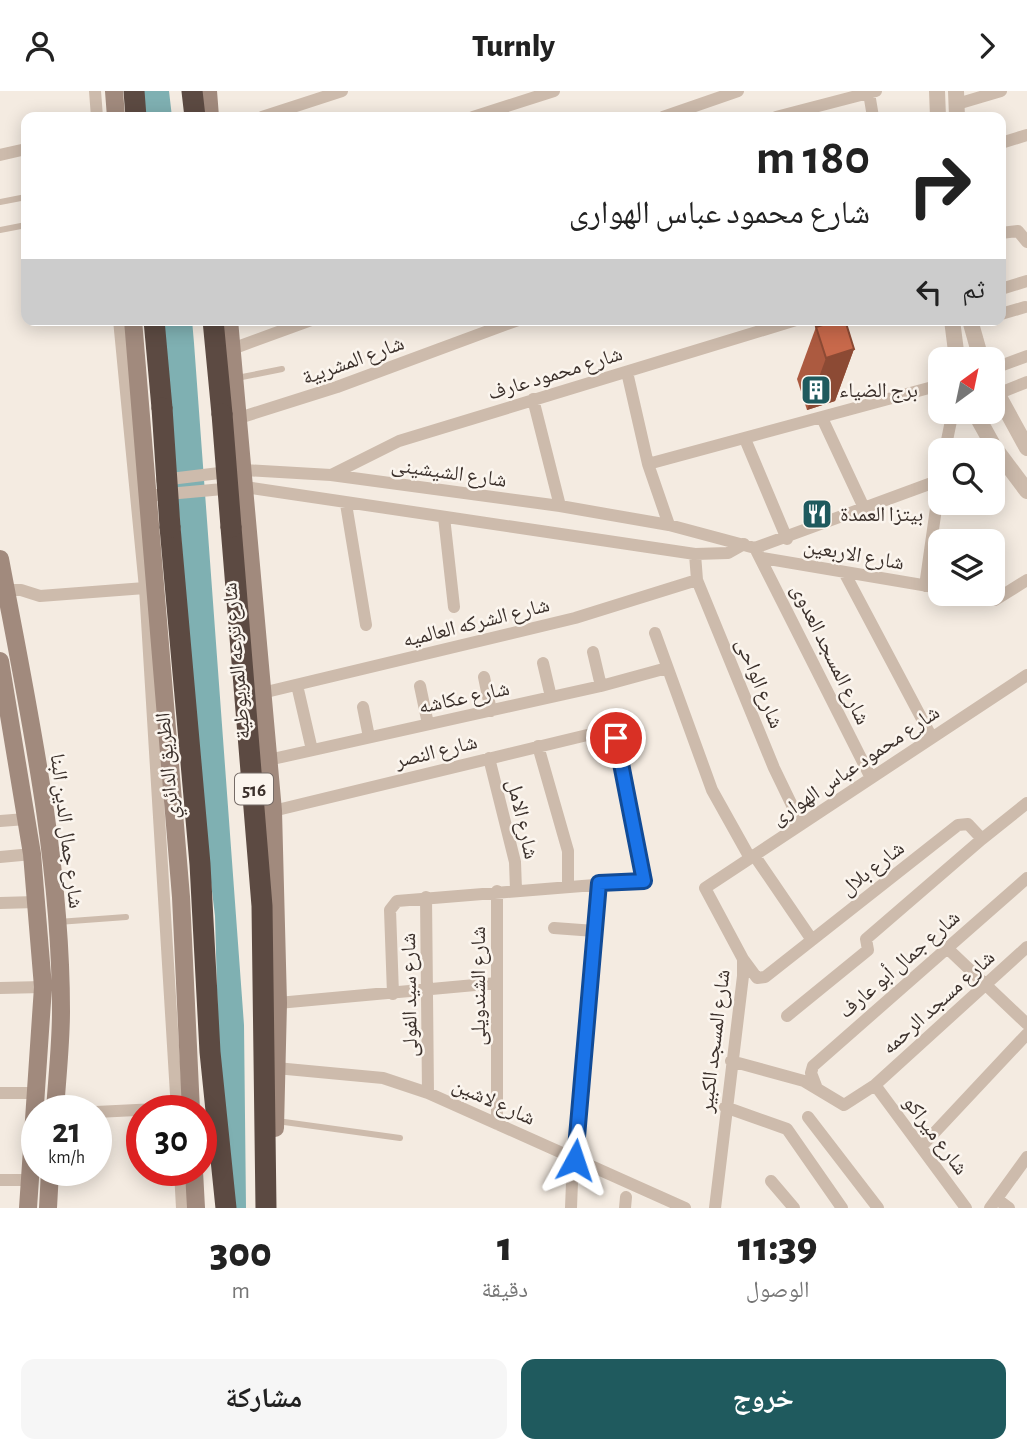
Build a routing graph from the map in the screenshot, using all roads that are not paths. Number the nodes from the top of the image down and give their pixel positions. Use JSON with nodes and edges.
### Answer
{"nodes":[{"id":1,"x":95,"y":91,"type":"edge"},
{"id":2,"x":114,"y":91,"type":"edge"},
{"id":3,"x":134,"y":91,"type":"edge"},
{"id":4,"x":192,"y":91,"type":"edge"},
{"id":5,"x":208,"y":91,"type":"edge"},
{"id":6,"x":342,"y":91,"type":"edge"},
{"id":7,"x":554,"y":91,"type":"edge"},
{"id":8,"x":737,"y":91,"type":"edge"},
{"id":9,"x":937,"y":91,"type":"edge"},
{"id":10,"x":1001,"y":91,"type":"edge"},
{"id":11,"x":872,"y":92,"type":"edge"},
{"id":12,"x":956,"y":104,"type":"edge"},
{"id":13,"x":97,"y":112,"type":"edge"},
{"id":14,"x":116,"y":112,"type":"edge"},
{"id":15,"x":136,"y":112,"type":"edge"},
{"id":16,"x":194,"y":112,"type":"edge"},
{"id":17,"x":210,"y":112,"type":"edge"},
{"id":18,"x":277,"y":112,"type":"edge"},
{"id":19,"x":489,"y":112,"type":"edge"},
{"id":20,"x":677,"y":112,"type":"edge"},
{"id":21,"x":798,"y":112,"type":"edge"},
{"id":22,"x":873,"y":112,"type":"edge"},
{"id":23,"x":939,"y":112,"type":"edge"},
{"id":24,"x":1027,"y":135,"type":"edge"},
{"id":25,"x":1006,"y":141,"type":"edge"},
{"id":26,"x":21,"y":150,"type":"edge"},
{"id":27,"x":0,"y":155,"type":"edge"},
{"id":28,"x":21,"y":198,"type":"edge"},
{"id":29,"x":0,"y":202,"type":"edge"},
{"id":30,"x":21,"y":226,"type":"edge"},
{"id":31,"x":0,"y":230,"type":"edge"},
{"id":32,"x":1006,"y":232,"type":"edge"},
{"id":33,"x":1027,"y":242,"type":"edge"},
{"id":34,"x":1027,"y":281,"type":"edge"},
{"id":35,"x":1006,"y":287,"type":"edge"},
{"id":36,"x":1025,"y":307,"type":"edge"},
{"id":37,"x":1006,"y":313,"type":"edge"},
{"id":38,"x":119,"y":326,"type":"edge"},
{"id":39,"x":133,"y":326,"type":"edge"},
{"id":40,"x":154,"y":326,"type":"edge"},
{"id":41,"x":214,"y":326,"type":"edge"},
{"id":42,"x":230,"y":326,"type":"edge"},
{"id":43,"x":295,"y":326,"type":"edge"},
{"id":44,"x":502,"y":326,"type":"edge"},
{"id":45,"x":776,"y":326,"type":"edge"},
{"id":46,"x":953,"y":326,"type":"edge"},
{"id":47,"x":975,"y":326,"type":"edge"},
{"id":48,"x":955,"y":347,"type":"edge"},
{"id":49,"x":979,"y":347,"type":"edge"},
{"id":50,"x":232,"y":349,"type":"junction"},
{"id":51,"x":1027,"y":356,"type":"edge"},
{"id":52,"x":1005,"y":364,"type":"edge"},
{"id":53,"x":282,"y":369,"type":"dead end"},
{"id":54,"x":627,"y":372,"type":"junction"},
{"id":55,"x":235,"y":379,"type":"junction"},
{"id":56,"x":1027,"y":382,"type":"edge"},
{"id":57,"x":928,"y":387,"type":"edge"},
{"id":58,"x":1005,"y":387,"type":"edge"},
{"id":59,"x":533,"y":399,"type":"junction"},
{"id":60,"x":1005,"y":404,"type":"edge"},
{"id":61,"x":239,"y":418,"type":"junction"},
{"id":62,"x":822,"y":418,"type":"junction"},
{"id":63,"x":1023,"y":430,"type":"edge"},
{"id":64,"x":745,"y":439,"type":"junction"},
{"id":65,"x":1027,"y":447,"type":"edge"},
{"id":66,"x":648,"y":464,"type":"junction"},
{"id":67,"x":1005,"y":468,"type":"edge"},
{"id":68,"x":267,"y":472,"type":"junction"},
{"id":69,"x":331,"y":475,"type":"junction"},
{"id":70,"x":240,"y":479,"type":"junction"},
{"id":71,"x":928,"y":485,"type":"edge"},
{"id":72,"x":149,"y":488,"type":"junction"},
{"id":73,"x":268,"y":491,"type":"junction"},
{"id":74,"x":1027,"y":491,"type":"edge"},
{"id":75,"x":346,"y":504,"type":"junction"},
{"id":76,"x":560,"y":506,"type":"junction"},
{"id":77,"x":865,"y":510,"type":"junction"},
{"id":78,"x":935,"y":515,"type":"edge"},
{"id":79,"x":444,"y":517,"type":"junction"},
{"id":80,"x":669,"y":525,"type":"junction"},
{"id":81,"x":787,"y":539,"type":"junction"},
{"id":82,"x":754,"y":550,"type":"junction"},
{"id":83,"x":695,"y":554,"type":"junction"},
{"id":84,"x":0,"y":559,"type":"edge"},
{"id":85,"x":844,"y":572,"type":"junction"},
{"id":86,"x":697,"y":580,"type":"junction"},
{"id":87,"x":1027,"y":580,"type":"edge"},
{"id":88,"x":925,"y":586,"type":"junction"},
{"id":89,"x":928,"y":586,"type":"edge"},
{"id":90,"x":145,"y":587,"type":"junction"},
{"id":91,"x":6,"y":590,"type":"junction"},
{"id":92,"x":1005,"y":594,"type":"edge"},
{"id":93,"x":454,"y":607,"type":"dead end"},
{"id":94,"x":366,"y":625,"type":"dead end"},
{"id":95,"x":655,"y":633,"type":"dead end"},
{"id":96,"x":593,"y":652,"type":"dead end"},
{"id":97,"x":0,"y":661,"type":"edge"},
{"id":98,"x":543,"y":663,"type":"dead end"},
{"id":99,"x":667,"y":668,"type":"junction"},
{"id":100,"x":1027,"y":675,"type":"edge"},
{"id":101,"x":484,"y":677,"type":"dead end"},
{"id":102,"x":297,"y":685,"type":"junction"},
{"id":103,"x":420,"y":686,"type":"dead end"},
{"id":104,"x":601,"y":686,"type":"junction"},
{"id":105,"x":262,"y":693,"type":"junction"},
{"id":106,"x":551,"y":697,"type":"junction"},
{"id":107,"x":363,"y":707,"type":"dead end"},
{"id":108,"x":491,"y":711,"type":"junction"},
{"id":109,"x":428,"y":724,"type":"junction"},
{"id":110,"x":931,"y":736,"type":"junction"},
{"id":111,"x":369,"y":737,"type":"junction"},
{"id":112,"x":538,"y":746,"type":"junction"},
{"id":113,"x":312,"y":750,"type":"junction"},
{"id":114,"x":489,"y":758,"type":"junction"},
{"id":115,"x":268,"y":759,"type":"junction"},
{"id":116,"x":871,"y":778,"type":"junction"},
{"id":117,"x":1027,"y":803,"type":"edge"},
{"id":118,"x":273,"y":811,"type":"junction"},
{"id":119,"x":26,"y":819,"type":"junction"},
{"id":120,"x":0,"y":821,"type":"edge"},
{"id":121,"x":801,"y":824,"type":"junction"},
{"id":122,"x":982,"y":839,"type":"junction"},
{"id":123,"x":32,"y":854,"type":"junction"},
{"id":124,"x":0,"y":857,"type":"edge"},
{"id":125,"x":752,"y":857,"type":"junction"},
{"id":126,"x":1027,"y":878,"type":"edge"},
{"id":127,"x":599,"y":883,"type":"junction"},
{"id":128,"x":568,"y":885,"type":"junction"},
{"id":129,"x":705,"y":888,"type":"joint"},
{"id":130,"x":516,"y":890,"type":"junction"},
{"id":131,"x":497,"y":891,"type":"junction"},
{"id":132,"x":426,"y":897,"type":"junction"},
{"id":133,"x":36,"y":902,"type":"junction"},
{"id":134,"x":0,"y":903,"type":"edge"},
{"id":135,"x":126,"y":917,"type":"dead end"},
{"id":136,"x":56,"y":923,"type":"junction"},
{"id":137,"x":554,"y":928,"type":"dead end"},
{"id":138,"x":595,"y":931,"type":"junction"},
{"id":139,"x":812,"y":940,"type":"junction"},
{"id":140,"x":1027,"y":947,"type":"edge"},
{"id":141,"x":947,"y":949,"type":"junction"},
{"id":142,"x":743,"y":958,"type":"junction"},
{"id":143,"x":497,"y":983,"type":"junction"},
{"id":144,"x":986,"y":985,"type":"junction"},
{"id":145,"x":43,"y":987,"type":"junction"},
{"id":146,"x":0,"y":988,"type":"edge"},
{"id":147,"x":429,"y":988,"type":"junction"},
{"id":148,"x":393,"y":994,"type":"junction"},
{"id":149,"x":278,"y":1003,"type":"junction"},
{"id":150,"x":787,"y":1016,"type":"dead end"},
{"id":151,"x":1027,"y":1024,"type":"edge"},
{"id":152,"x":179,"y":1030,"type":"junction"},
{"id":153,"x":1027,"y":1034,"type":"edge"},
{"id":154,"x":731,"y":1061,"type":"junction"},
{"id":155,"x":276,"y":1068,"type":"junction"},
{"id":156,"x":875,"y":1085,"type":"junction"},
{"id":157,"x":816,"y":1086,"type":"junction"},
{"id":158,"x":0,"y":1093,"type":"edge"},
{"id":159,"x":37,"y":1093,"type":"joint"},
{"id":160,"x":428,"y":1093,"type":"junction"},
{"id":161,"x":56,"y":1095,"type":"edge"},
{"id":162,"x":181,"y":1095,"type":"edge"},
{"id":163,"x":725,"y":1107,"type":"junction"},
{"id":164,"x":808,"y":1117,"type":"dead end"},
{"id":165,"x":275,"y":1120,"type":"junction"},
{"id":166,"x":497,"y":1124,"type":"junction"},
{"id":167,"x":400,"y":1138,"type":"dead end"},
{"id":168,"x":921,"y":1147,"type":"junction"},
{"id":169,"x":1027,"y":1157,"type":"edge"},
{"id":170,"x":574,"y":1159,"type":"junction"},
{"id":171,"x":0,"y":1180,"type":"edge"},
{"id":172,"x":21,"y":1180,"type":"edge"},
{"id":173,"x":771,"y":1181,"type":"dead end"},
{"id":174,"x":31,"y":1186,"type":"edge"},
{"id":175,"x":49,"y":1186,"type":"edge"},
{"id":176,"x":181,"y":1186,"type":"edge"},
{"id":177,"x":195,"y":1186,"type":"edge"},
{"id":178,"x":993,"y":1203,"type":"edge"},
{"id":179,"x":29,"y":1208,"type":"edge"},
{"id":180,"x":47,"y":1208,"type":"edge"},
{"id":181,"x":182,"y":1208,"type":"edge"},
{"id":182,"x":196,"y":1208,"type":"edge"},
{"id":183,"x":226,"y":1208,"type":"edge"},
{"id":184,"x":266,"y":1208,"type":"edge"},
{"id":185,"x":274,"y":1208,"type":"edge"},
{"id":186,"x":571,"y":1208,"type":"edge"},
{"id":187,"x":685,"y":1208,"type":"edge"},
{"id":188,"x":715,"y":1208,"type":"edge"},
{"id":189,"x":794,"y":1208,"type":"edge"},
{"id":190,"x":842,"y":1208,"type":"edge"},
{"id":191,"x":878,"y":1208,"type":"edge"},
{"id":192,"x":966,"y":1208,"type":"edge"},
{"id":193,"x":1009,"y":1208,"type":"edge"}],
"edges":[{"from":1,"to":13,"type":"street"},
{"from":2,"to":14,"type":"main road"},
{"from":3,"to":15,"type":"highway"},
{"from":4,"to":16,"type":"highway"},
{"from":5,"to":17,"type":"main road"},
{"from":6,"to":18,"type":"street"},
{"from":7,"to":19,"type":"street"},
{"from":8,"to":20,"type":"street"},
{"from":9,"to":23,"type":"street"},
{"from":10,"to":12,"type":"street"},
{"from":11,"to":21,"type":"street"},
{"from":11,"to":22,"type":"street"},
{"from":24,"to":25,"type":"street"},
{"from":26,"to":27,"type":"street"},
{"from":28,"to":29,"type":"lane"},
{"from":30,"to":31,"type":"lane"},
{"from":32,"to":33,"type":"street"},
{"from":34,"to":35,"type":"street"},
{"from":36,"to":37,"type":"street"},
{"from":38,"to":90,"type":"street"},
{"from":39,"to":72,"type":"main road"},
{"from":40,"to":183,"type":"highway","name":"الطريق الدائري","bridge":true},
{"from":41,"to":184,"type":"highway","number":"516","bridge":true},
{"from":42,"to":50,"type":"main road","name":"شارع ترعه المريوطية"},
{"from":43,"to":50,"type":"street"},
{"from":44,"to":61,"type":"street","name":"شارع المشربية"},
{"from":45,"to":54,"type":"street","name":"شارع محمود عارف"},
{"from":46,"to":48,"type":"street"},
{"from":47,"to":49,"type":"street"},
{"from":50,"to":55,"type":"main road","name":"شارع ترعه المريوطية"},
{"from":51,"to":52,"type":"street"},
{"from":53,"to":55,"type":"lane"},
{"from":54,"to":59,"type":"street","name":"شارع محمود عارف"},
{"from":54,"to":66,"type":"street"},
{"from":55,"to":61,"type":"main road","name":"شارع ترعه المريوطية"},
{"from":56,"to":58,"type":"street"},
{"from":57,"to":62,"type":"street"},
{"from":59,"to":69,"type":"street","name":"شارع محمود عارف"},
{"from":59,"to":76,"type":"street"},
{"from":60,"to":63,"type":"street"},
{"from":61,"to":70,"type":"main road","name":"شارع ترعه المريوطية"},
{"from":62,"to":64,"type":"street"},
{"from":62,"to":77,"type":"street"},
{"from":63,"to":65,"type":"street"},
{"from":64,"to":66,"type":"street"},
{"from":64,"to":81,"type":"street"},
{"from":66,"to":80,"type":"street"},
{"from":67,"to":74,"type":"street"},
{"from":68,"to":69,"type":"street","name":"شارع الشيشينى"},
{"from":68,"to":70,"type":"street","name":"شارع الشيشينى"},
{"from":68,"to":73,"type":"street"},
{"from":69,"to":76,"type":"street","name":"شارع الشيشينى"},
{"from":70,"to":72,"type":"street","name":"شارع الشيشينى","bridge":true},
{"from":70,"to":73,"type":"street","name":"شارع الشيشينى"},
{"from":70,"to":105,"type":"main road","name":"شارع ترعه المريوطية"},
{"from":71,"to":77,"type":"street","name":"شارع الشيشينى"},
{"from":72,"to":152,"type":"main road"},
{"from":73,"to":75,"type":"street","name":"شارع الشيشينى"},
{"from":75,"to":79,"type":"street","name":"شارع الشيشينى"},
{"from":75,"to":94,"type":"street"},
{"from":76,"to":80,"type":"street","name":"شارع الشيشينى"},
{"from":77,"to":81,"type":"street","name":"شارع الشيشينى"},
{"from":78,"to":88,"type":"street","name":"شارع الشيشينى"},
{"from":79,"to":83,"type":"street","name":"شارع الشيشينى"},
{"from":79,"to":93,"type":"street"},
{"from":80,"to":82,"type":"street","name":"شارع الشيشينى"},
{"from":81,"to":82,"type":"street","name":"شارع الشيشينى"},
{"from":82,"to":83,"type":"street","name":"شارع الشيشينى"},
{"from":82,"to":85,"type":"street","name":"شارع الاربعين"},
{"from":82,"to":116,"type":"street","name":"شارع المسجد العدوى"},
{"from":83,"to":86,"type":"street","name":"شارع الواحى"},
{"from":84,"to":91,"type":"main road","name":"شارع جمال الدين البنا"},
{"from":85,"to":88,"type":"street","name":"شارع الاربعين"},
{"from":85,"to":110,"type":"street"},
{"from":86,"to":102,"type":"street","name":"شارع الشركه العالميه"},
{"from":86,"to":121,"type":"street","name":"شارع الواحى"},
{"from":87,"to":92,"type":"street"},
{"from":88,"to":89,"type":"street","name":"شارع الاربعين"},
{"from":90,"to":91,"type":"street"},
{"from":90,"to":152,"type":"street"},
{"from":91,"to":136,"type":"main road","name":"شارع جمال الدين البنا"},
{"from":95,"to":99,"type":"street"},
{"from":96,"to":104,"type":"street"},
{"from":97,"to":119,"type":"main road","name":"شارع جمال الدين البنا"},
{"from":98,"to":106,"type":"street"},
{"from":99,"to":104,"type":"street","name":"شارع عكاشه"},
{"from":99,"to":125,"type":"street"},
{"from":100,"to":110,"type":"street","name":"شارع محمود عباس الهوارى"},
{"from":101,"to":108,"type":"street"},
{"from":102,"to":105,"type":"street","name":"شارع الشركه العالميه"},
{"from":102,"to":113,"type":"street"},
{"from":103,"to":109,"type":"street"},
{"from":104,"to":106,"type":"street","name":"شارع عكاشه"},
{"from":105,"to":115,"type":"main road","name":"شارع ترعه المريوطية"},
{"from":106,"to":108,"type":"street","name":"شارع عكاشه"},
{"from":107,"to":111,"type":"street"},
{"from":108,"to":109,"type":"street","name":"شارع عكاشه"},
{"from":109,"to":111,"type":"street","name":"شارع عكاشه"},
{"from":110,"to":116,"type":"street","name":"شارع محمود عباس الهوارى"},
{"from":111,"to":113,"type":"street","name":"شارع عكاشه"},
{"from":112,"to":114,"type":"street","name":"شارع النصر"},
{"from":112,"to":127,"type":"street","name":"شارع النصر"},
{"from":112,"to":128,"type":"street"},
{"from":113,"to":115,"type":"street","name":"شارع عكاشه"},
{"from":114,"to":118,"type":"street","name":"شارع النصر"},
{"from":114,"to":130,"type":"street","name":"شارع الامل"},
{"from":115,"to":118,"type":"main road","name":"شارع ترعه المريوطية"},
{"from":116,"to":121,"type":"street","name":"شارع محمود عباس الهوارى"},
{"from":117,"to":122,"type":"street"},
{"from":118,"to":149,"type":"main road","name":"شارع ترعه المريوطية"},
{"from":119,"to":120,"type":"street"},
{"from":119,"to":123,"type":"main road","name":"شارع جمال الدين البنا"},
{"from":121,"to":125,"type":"street","name":"شارع محمود عباس الهوارى"},
{"from":122,"to":139,"type":"street","name":"شارع بلال"},
{"from":122,"to":150,"type":"street"},
{"from":123,"to":124,"type":"street"},
{"from":123,"to":133,"type":"main road","name":"شارع جمال الدين البنا"},
{"from":125,"to":129,"type":"street","name":"شارع محمود عباس الهوارى"},
{"from":125,"to":139,"type":"street"},
{"from":126,"to":141,"type":"street","name":"شارع جمال أبو عارف"},
{"from":127,"to":128,"type":"street"},
{"from":127,"to":138,"type":"street"},
{"from":128,"to":130,"type":"street"},
{"from":129,"to":142,"type":"street","name":"شارع المسجد الكبير"},
{"from":130,"to":131,"type":"street"},
{"from":131,"to":132,"type":"street"},
{"from":131,"to":143,"type":"street","name":"شارع الشندويلى"},
{"from":132,"to":147,"type":"street","name":"شارع سيد الفولى"},
{"from":132,"to":148,"type":"street"},
{"from":133,"to":134,"type":"street"},
{"from":133,"to":145,"type":"main road","name":"شارع جمال الدين البنا"},
{"from":135,"to":136,"type":"lane"},
{"from":136,"to":161,"type":"main road","name":"شارع جمال الدين البنا"},
{"from":137,"to":138,"type":"street"},
{"from":138,"to":170,"type":"street"},
{"from":139,"to":142,"type":"street","name":"شارع بلال"},
{"from":140,"to":144,"type":"street","name":"شارع مسجد الرحمه"},
{"from":141,"to":144,"type":"street"},
{"from":141,"to":157,"type":"street","name":"شارع جمال أبو عارف"},
{"from":142,"to":154,"type":"street","name":"شارع المسجد الكبير"},
{"from":143,"to":147,"type":"street"},
{"from":143,"to":166,"type":"street","name":"شارع الشندويلى"},
{"from":144,"to":151,"type":"street"},
{"from":144,"to":156,"type":"street","name":"شارع مسجد الرحمه"},
{"from":145,"to":146,"type":"street"},
{"from":145,"to":159,"type":"main road","name":"شارع جمال الدين البنا"},
{"from":147,"to":148,"type":"street"},
{"from":147,"to":160,"type":"street","name":"شارع سيد الفولى"},
{"from":148,"to":149,"type":"street"},
{"from":149,"to":155,"type":"main road","name":"شارع ترعه المريوطية"},
{"from":152,"to":162,"type":"main road"},
{"from":153,"to":168,"type":"street"},
{"from":154,"to":157,"type":"street"},
{"from":154,"to":163,"type":"street","name":"شارع المسجد الكبير"},
{"from":155,"to":160,"type":"street","name":"شارع لاشين"},
{"from":155,"to":165,"type":"main road","name":"شارع ترعه المريوطية"},
{"from":156,"to":157,"type":"street","name":"شارع مسجد الرحمه"},
{"from":156,"to":168,"type":"street","name":"شارع ميراكو"},
{"from":158,"to":159,"type":"street"},
{"from":160,"to":166,"type":"street","name":"شارع لاشين"},
{"from":163,"to":188,"type":"street","name":"شارع المسجد الكبير"},
{"from":163,"to":190,"type":"street"},
{"from":164,"to":191,"type":"street"},
{"from":165,"to":167,"type":"lane"},
{"from":165,"to":185,"type":"main road","name":"شارع ترعه المريوطية"},
{"from":166,"to":170,"type":"street","name":"شارع لاشين"},
{"from":168,"to":192,"type":"street","name":"شارع ميراكو"},
{"from":169,"to":178,"type":"street"},
{"from":170,"to":186,"type":"street"},
{"from":170,"to":187,"type":"street","name":"شارع لاشين"},
{"from":171,"to":172,"type":"street"},
{"from":173,"to":189,"type":"street"},
{"from":174,"to":179,"type":"main road","name":"شارع جمال الدين البنا"},
{"from":175,"to":180,"type":"main road"},
{"from":176,"to":181,"type":"street"},
{"from":177,"to":182,"type":"main road"},
{"from":178,"to":193,"type":"street"}]}
